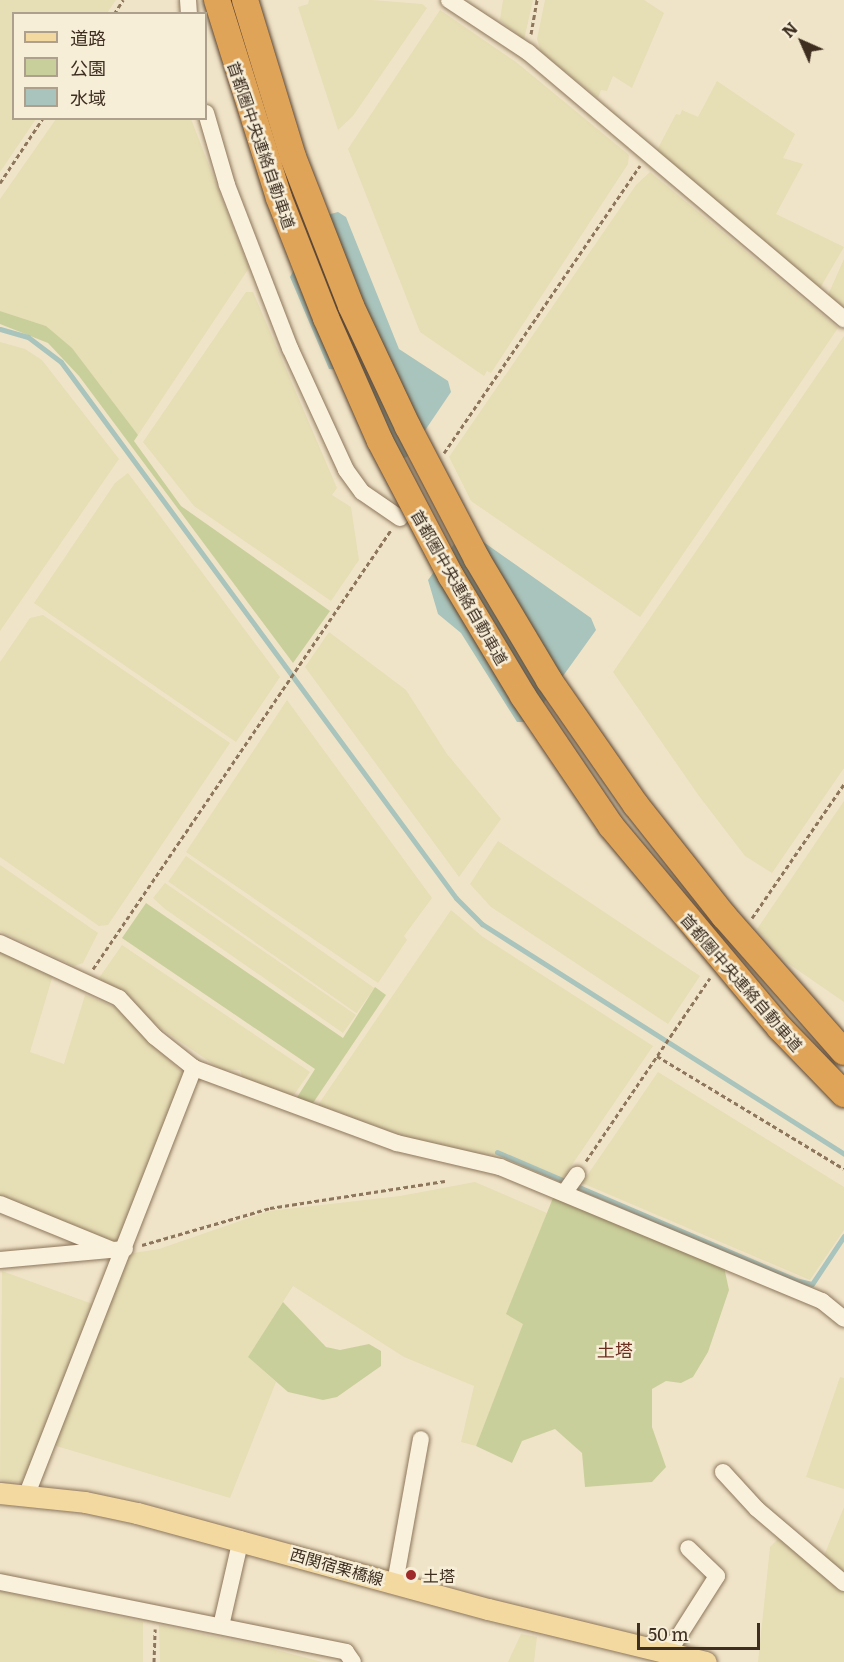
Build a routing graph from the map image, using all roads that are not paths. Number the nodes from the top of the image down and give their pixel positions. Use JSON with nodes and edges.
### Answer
{"nodes":[{"id":1,"x":218,"y":0,"type":"edge"},
{"id":2,"x":245,"y":0,"type":"edge"},
{"id":3,"x":449,"y":0,"type":"edge"},
{"id":4,"x":207,"y":116,"type":"edge"},
{"id":5,"x":844,"y":319,"type":"edge"},
{"id":6,"x":400,"y":518,"type":"road end"},
{"id":7,"x":0,"y":943,"type":"edge"},
{"id":8,"x":844,"y":1052,"type":"edge"},
{"id":9,"x":194,"y":1068,"type":"junction"},
{"id":10,"x":844,"y":1094,"type":"edge"},
{"id":11,"x":577,"y":1175,"type":"road end"},
{"id":12,"x":565,"y":1192,"type":"junction"},
{"id":13,"x":0,"y":1204,"type":"edge"},
{"id":14,"x":119,"y":1250,"type":"junction"},
{"id":15,"x":0,"y":1260,"type":"edge"},
{"id":16,"x":844,"y":1319,"type":"edge"},
{"id":17,"x":421,"y":1438,"type":"dead end"},
{"id":18,"x":723,"y":1472,"type":"dead end"},
{"id":19,"x":0,"y":1493,"type":"edge"},
{"id":20,"x":27,"y":1494,"type":"junction"},
{"id":21,"x":241,"y":1539,"type":"junction"},
{"id":22,"x":688,"y":1548,"type":"dead end"},
{"id":23,"x":0,"y":1582,"type":"edge"},
{"id":24,"x":395,"y":1583,"type":"junction"},
{"id":25,"x":844,"y":1583,"type":"edge"},
{"id":26,"x":221,"y":1626,"type":"junction"},
{"id":27,"x":668,"y":1653,"type":"junction"},
{"id":28,"x":353,"y":1662,"type":"edge"},
{"id":29,"x":706,"y":1662,"type":"edge"}],
"edges":[{"from":1,"to":10,"type":"highway","name":"首都圏中央連絡自動車道","bridge":true},
{"from":2,"to":8,"type":"highway","name":"首都圏中央連絡自動車道","bridge":true},
{"from":3,"to":5,"type":"street"},
{"from":4,"to":6,"type":"street"},
{"from":7,"to":9,"type":"street"},
{"from":9,"to":12,"type":"street"},
{"from":9,"to":14,"type":"street"},
{"from":11,"to":12,"type":"street"},
{"from":12,"to":16,"type":"street"},
{"from":13,"to":14,"type":"street"},
{"from":14,"to":15,"type":"street"},
{"from":14,"to":20,"type":"street"},
{"from":17,"to":24,"type":"street"},
{"from":18,"to":25,"type":"street"},
{"from":19,"to":20,"type":"main road","name":"西関宿栗橋線"},
{"from":20,"to":21,"type":"main road","name":"西関宿栗橋線"},
{"from":21,"to":24,"type":"main road","name":"西関宿栗橋線"},
{"from":21,"to":26,"type":"street"},
{"from":22,"to":27,"type":"street"},
{"from":23,"to":26,"type":"street"},
{"from":24,"to":27,"type":"main road","name":"西関宿栗橋線"},
{"from":26,"to":28,"type":"street"},
{"from":27,"to":29,"type":"main road","name":"西関宿栗橋線"}]}
